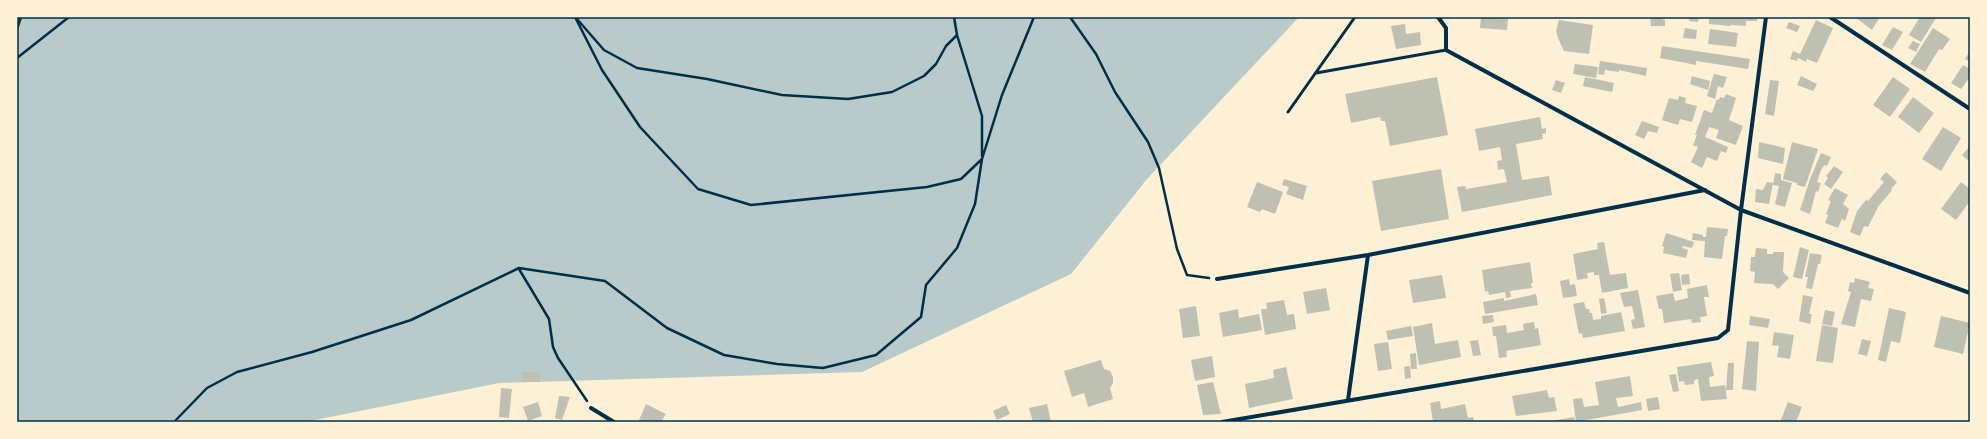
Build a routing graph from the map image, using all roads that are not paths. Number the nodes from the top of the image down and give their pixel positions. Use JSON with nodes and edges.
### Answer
{"nodes":[{"id":1,"x":1355,"y":17,"type":"edge"},
{"id":2,"x":1438,"y":17,"type":"edge"},
{"id":3,"x":1766,"y":17,"type":"edge"},
{"id":4,"x":1830,"y":17,"type":"edge"},
{"id":5,"x":1446,"y":50,"type":"junction"},
{"id":6,"x":1316,"y":73,"type":"junction"},
{"id":7,"x":1970,"y":109,"type":"edge"},
{"id":8,"x":1288,"y":112,"type":"dead end"},
{"id":9,"x":1705,"y":190,"type":"junction"},
{"id":10,"x":1741,"y":210,"type":"junction"},
{"id":11,"x":1368,"y":255,"type":"junction"},
{"id":12,"x":1217,"y":279,"type":"road end"},
{"id":13,"x":1970,"y":293,"type":"edge"},
{"id":14,"x":1348,"y":400,"type":"junction"},
{"id":15,"x":591,"y":408,"type":"road end"},
{"id":16,"x":614,"y":422,"type":"edge"},
{"id":17,"x":1222,"y":422,"type":"edge"}],
"edges":[{"from":1,"to":6,"type":"lane"},
{"from":2,"to":5,"type":"street"},
{"from":3,"to":10,"type":"street"},
{"from":4,"to":7,"type":"street"},
{"from":5,"to":6,"type":"lane"},
{"from":5,"to":9,"type":"street"},
{"from":6,"to":8,"type":"lane"},
{"from":9,"to":10,"type":"street"},
{"from":9,"to":11,"type":"street"},
{"from":10,"to":13,"type":"street"},
{"from":10,"to":14,"type":"street"},
{"from":11,"to":12,"type":"street"},
{"from":11,"to":14,"type":"street"},
{"from":14,"to":17,"type":"street"},
{"from":15,"to":16,"type":"street"}]}
